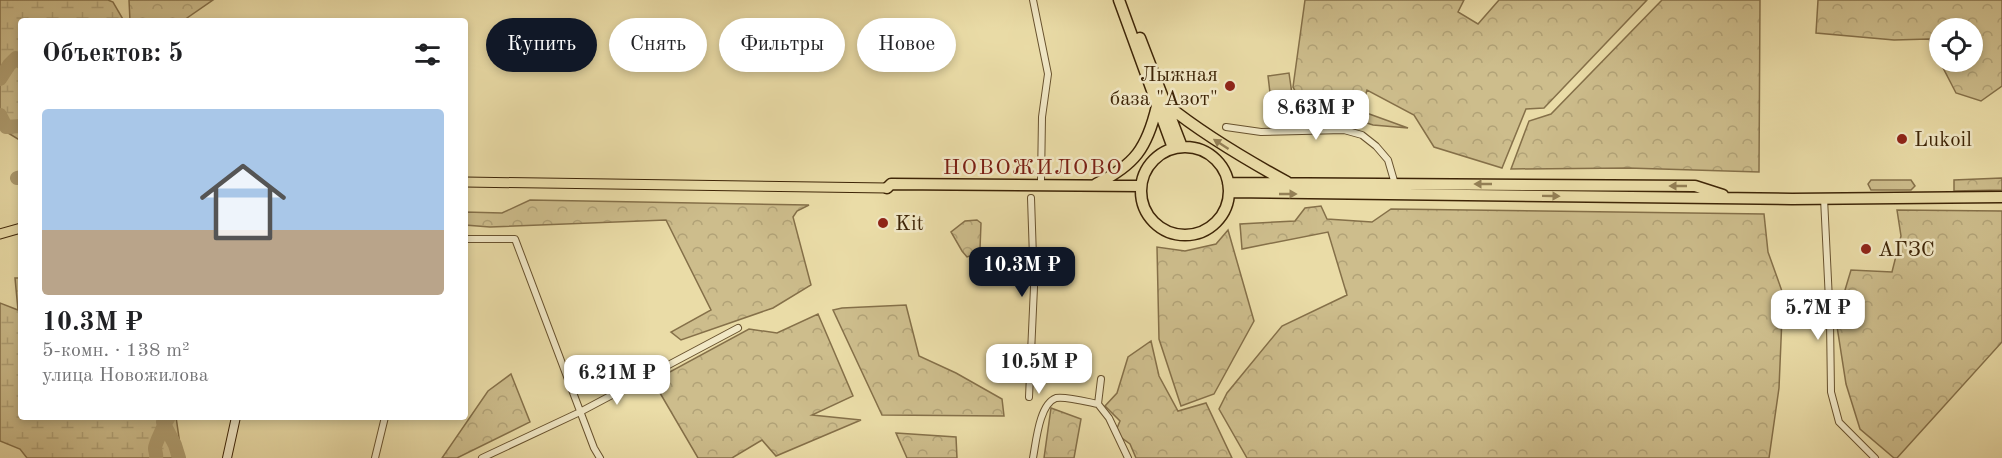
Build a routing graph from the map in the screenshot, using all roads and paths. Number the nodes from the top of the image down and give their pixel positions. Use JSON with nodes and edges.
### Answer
{"nodes":[{"id":1,"x":1033,"y":0,"type":"edge"},
{"id":2,"x":1119,"y":0,"type":"edge"},
{"id":3,"x":1125,"y":0,"type":"edge"},
{"id":4,"x":1161,"y":105,"type":"junction"},
{"id":5,"x":1226,"y":127,"type":"dead end"},
{"id":6,"x":1178,"y":148,"type":"junction"},
{"id":7,"x":1041,"y":180,"type":"dead end"},
{"id":8,"x":468,"y":182,"type":"edge"},
{"id":9,"x":1290,"y":183,"type":"junction"},
{"id":10,"x":1395,"y":184,"type":"junction"},
{"id":11,"x":1092,"y":185,"type":"junction"},
{"id":12,"x":1229,"y":187,"type":"junction"},
{"id":13,"x":887,"y":188,"type":"junction"},
{"id":14,"x":1141,"y":189,"type":"junction"},
{"id":15,"x":2002,"y":197,"type":"edge"},
{"id":16,"x":1031,"y":198,"type":"dead end"},
{"id":17,"x":1734,"y":198,"type":"junction"},
{"id":18,"x":1824,"y":198,"type":"junction"},
{"id":19,"x":18,"y":229,"type":"edge"},
{"id":20,"x":0,"y":234,"type":"edge"},
{"id":21,"x":468,"y":239,"type":"edge"},
{"id":22,"x":738,"y":328,"type":"dead end"},
{"id":23,"x":1101,"y":379,"type":"dead end"},
{"id":24,"x":1029,"y":397,"type":"dead end"},
{"id":25,"x":1098,"y":404,"type":"junction"},
{"id":26,"x":580,"y":412,"type":"junction"},
{"id":27,"x":235,"y":420,"type":"edge"},
{"id":28,"x":384,"y":420,"type":"edge"},
{"id":29,"x":227,"y":458,"type":"edge"},
{"id":30,"x":375,"y":458,"type":"edge"},
{"id":31,"x":482,"y":458,"type":"edge"},
{"id":32,"x":600,"y":458,"type":"edge"},
{"id":33,"x":1033,"y":458,"type":"edge"},
{"id":34,"x":1128,"y":458,"type":"edge"},
{"id":35,"x":1875,"y":458,"type":"edge"}],
"edges":[{"from":1,"to":7,"type":"street"},
{"from":2,"to":4,"type":"highway"},
{"from":3,"to":4,"type":"highway"},
{"from":4,"to":6,"type":"highway"},
{"from":9,"to":4,"type":"highway","one_way":true},
{"from":4,"to":11,"type":"highway"},
{"from":5,"to":10,"type":"street"},
{"from":6,"to":12,"type":"highway"},
{"from":6,"to":14,"type":"highway"},
{"from":8,"to":13,"type":"main road"},
{"from":9,"to":10,"type":"highway"},
{"from":9,"to":12,"type":"highway"},
{"from":17,"to":10,"type":"highway","one_way":true},
{"from":11,"to":13,"type":"highway"},
{"from":11,"to":14,"type":"highway"},
{"from":12,"to":14,"type":"highway"},
{"from":12,"to":17,"type":"highway","one_way":true},
{"from":13,"to":14,"type":"highway"},
{"from":15,"to":18,"type":"highway"},
{"from":16,"to":24,"type":"street"},
{"from":17,"to":18,"type":"highway"},
{"from":18,"to":35,"type":"street"},
{"from":19,"to":20,"type":"main road"},
{"from":21,"to":26,"type":"street"},
{"from":22,"to":26,"type":"street"},
{"from":23,"to":25,"type":"street"},
{"from":25,"to":33,"type":"street"},
{"from":25,"to":34,"type":"street"},
{"from":26,"to":31,"type":"street"},
{"from":26,"to":32,"type":"street"},
{"from":27,"to":29,"type":"street"},
{"from":28,"to":30,"type":"street"}]}
